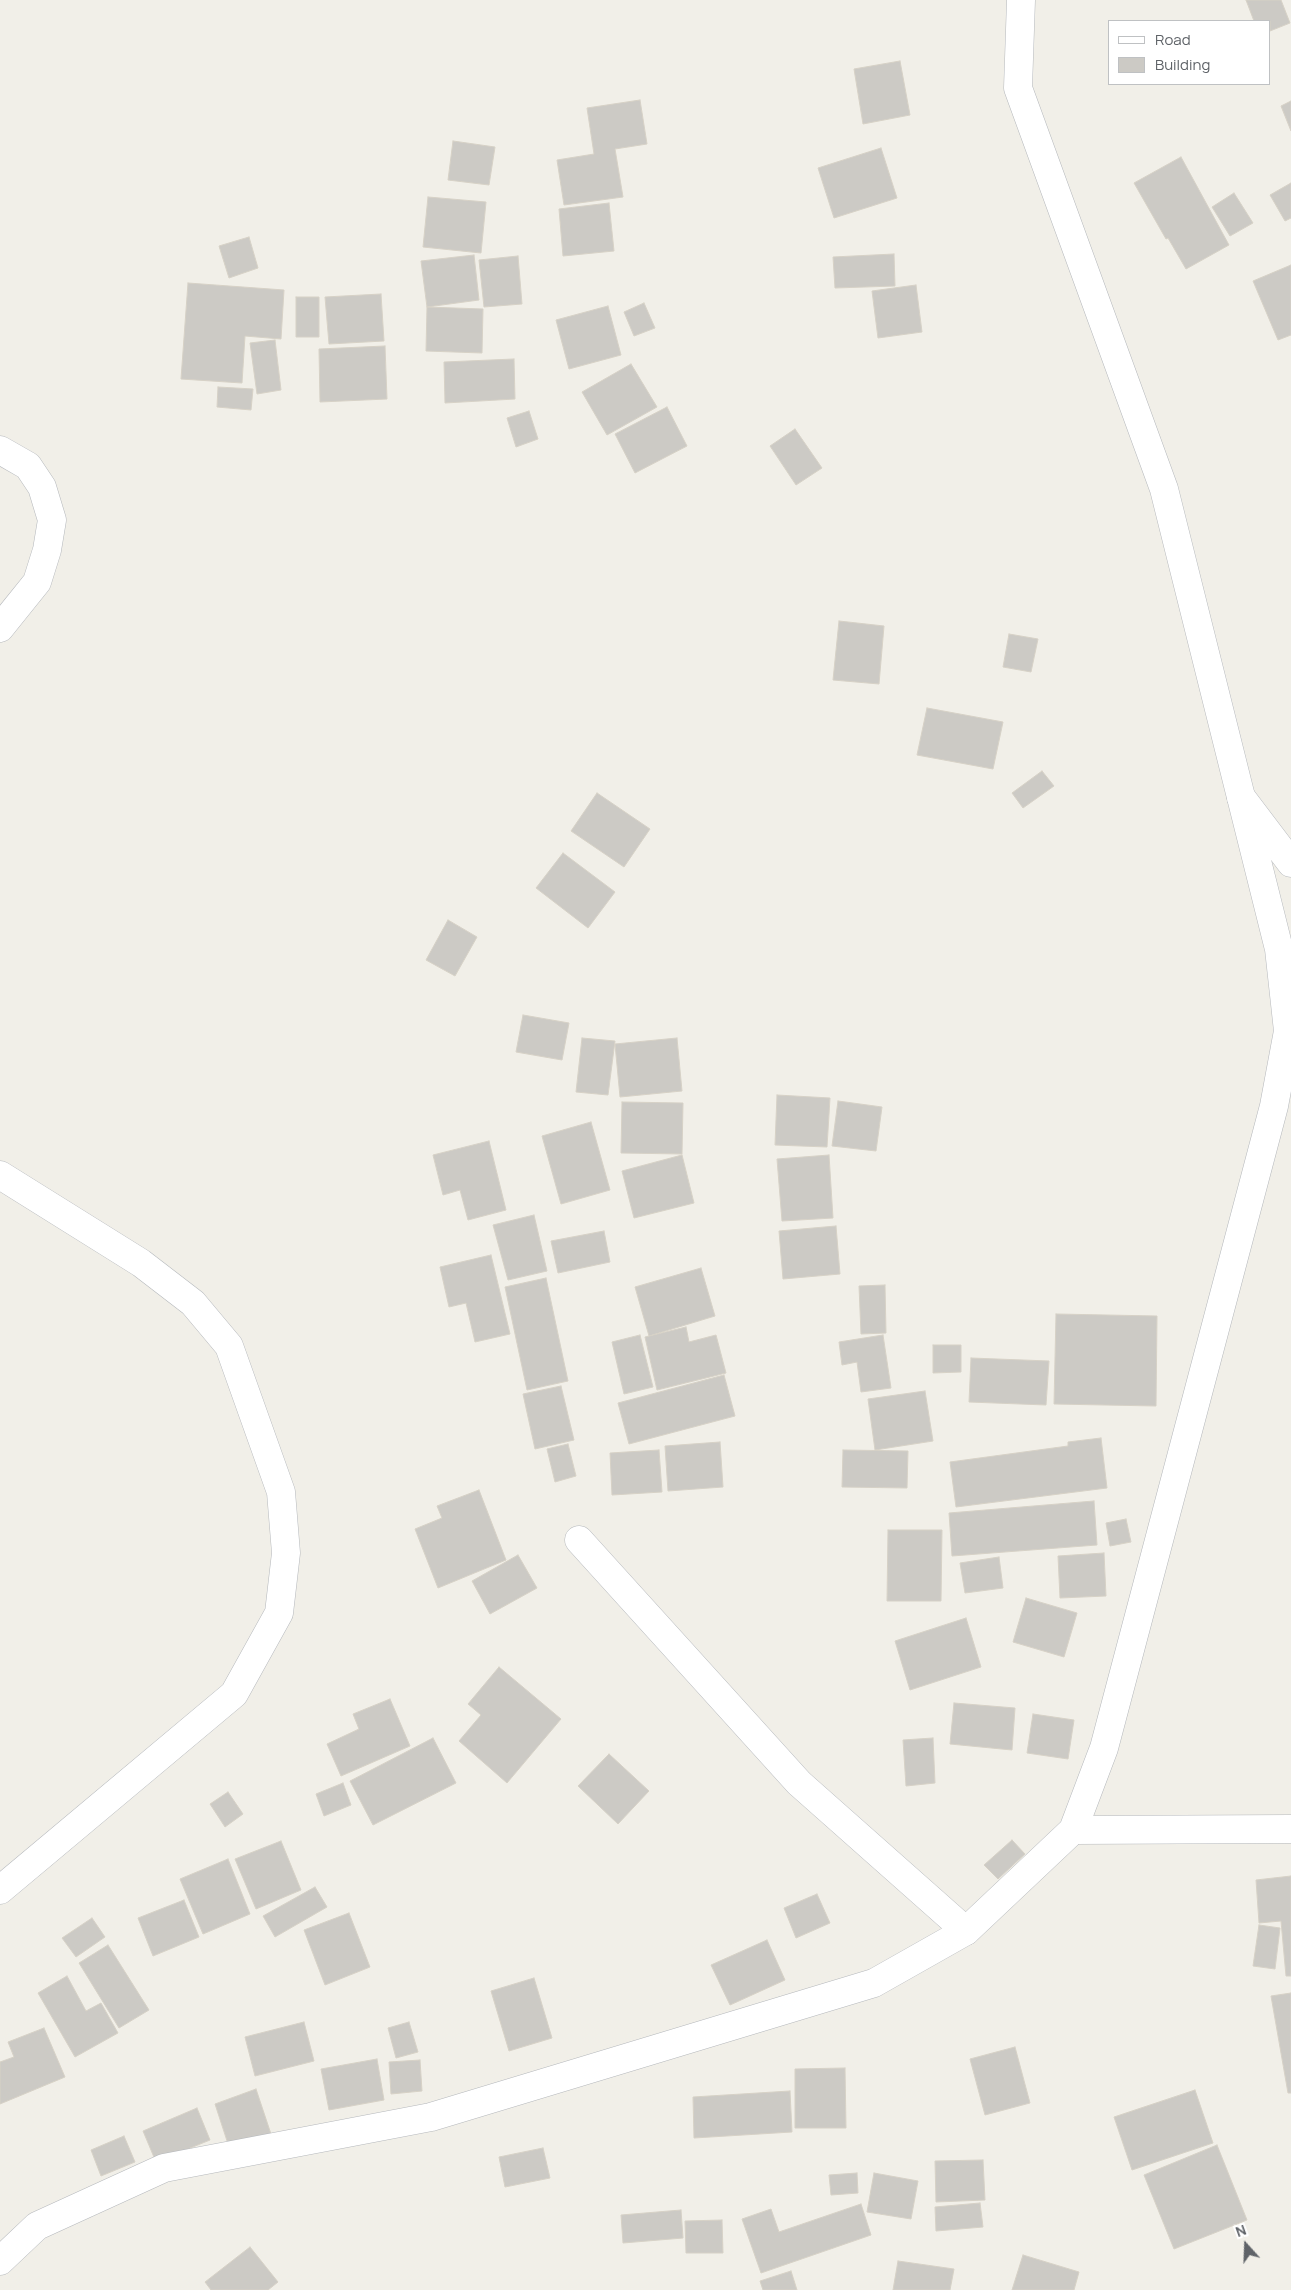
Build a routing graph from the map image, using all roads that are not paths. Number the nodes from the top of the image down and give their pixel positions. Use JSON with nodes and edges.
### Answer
{"nodes":[{"id":1,"x":1020,"y":0,"type":"edge"},
{"id":2,"x":0,"y":450,"type":"edge"},
{"id":3,"x":0,"y":628,"type":"edge"},
{"id":4,"x":1241,"y":797,"type":"junction"},
{"id":5,"x":1291,"y":863,"type":"edge"},
{"id":6,"x":0,"y":1175,"type":"edge"},
{"id":7,"x":579,"y":1540,"type":"dead end"},
{"id":8,"x":1291,"y":1829,"type":"edge"},
{"id":9,"x":1073,"y":1830,"type":"junction"},
{"id":10,"x":0,"y":1890,"type":"edge"},
{"id":11,"x":966,"y":1932,"type":"junction"},
{"id":12,"x":0,"y":2261,"type":"edge"}],
"edges":[{"from":1,"to":4,"type":"street"},
{"from":2,"to":3,"type":"street"},
{"from":4,"to":5,"type":"street"},
{"from":4,"to":9,"type":"street"},
{"from":6,"to":10,"type":"street"},
{"from":7,"to":11,"type":"street"},
{"from":8,"to":9,"type":"street"},
{"from":9,"to":11,"type":"street"},
{"from":11,"to":12,"type":"street"}]}
